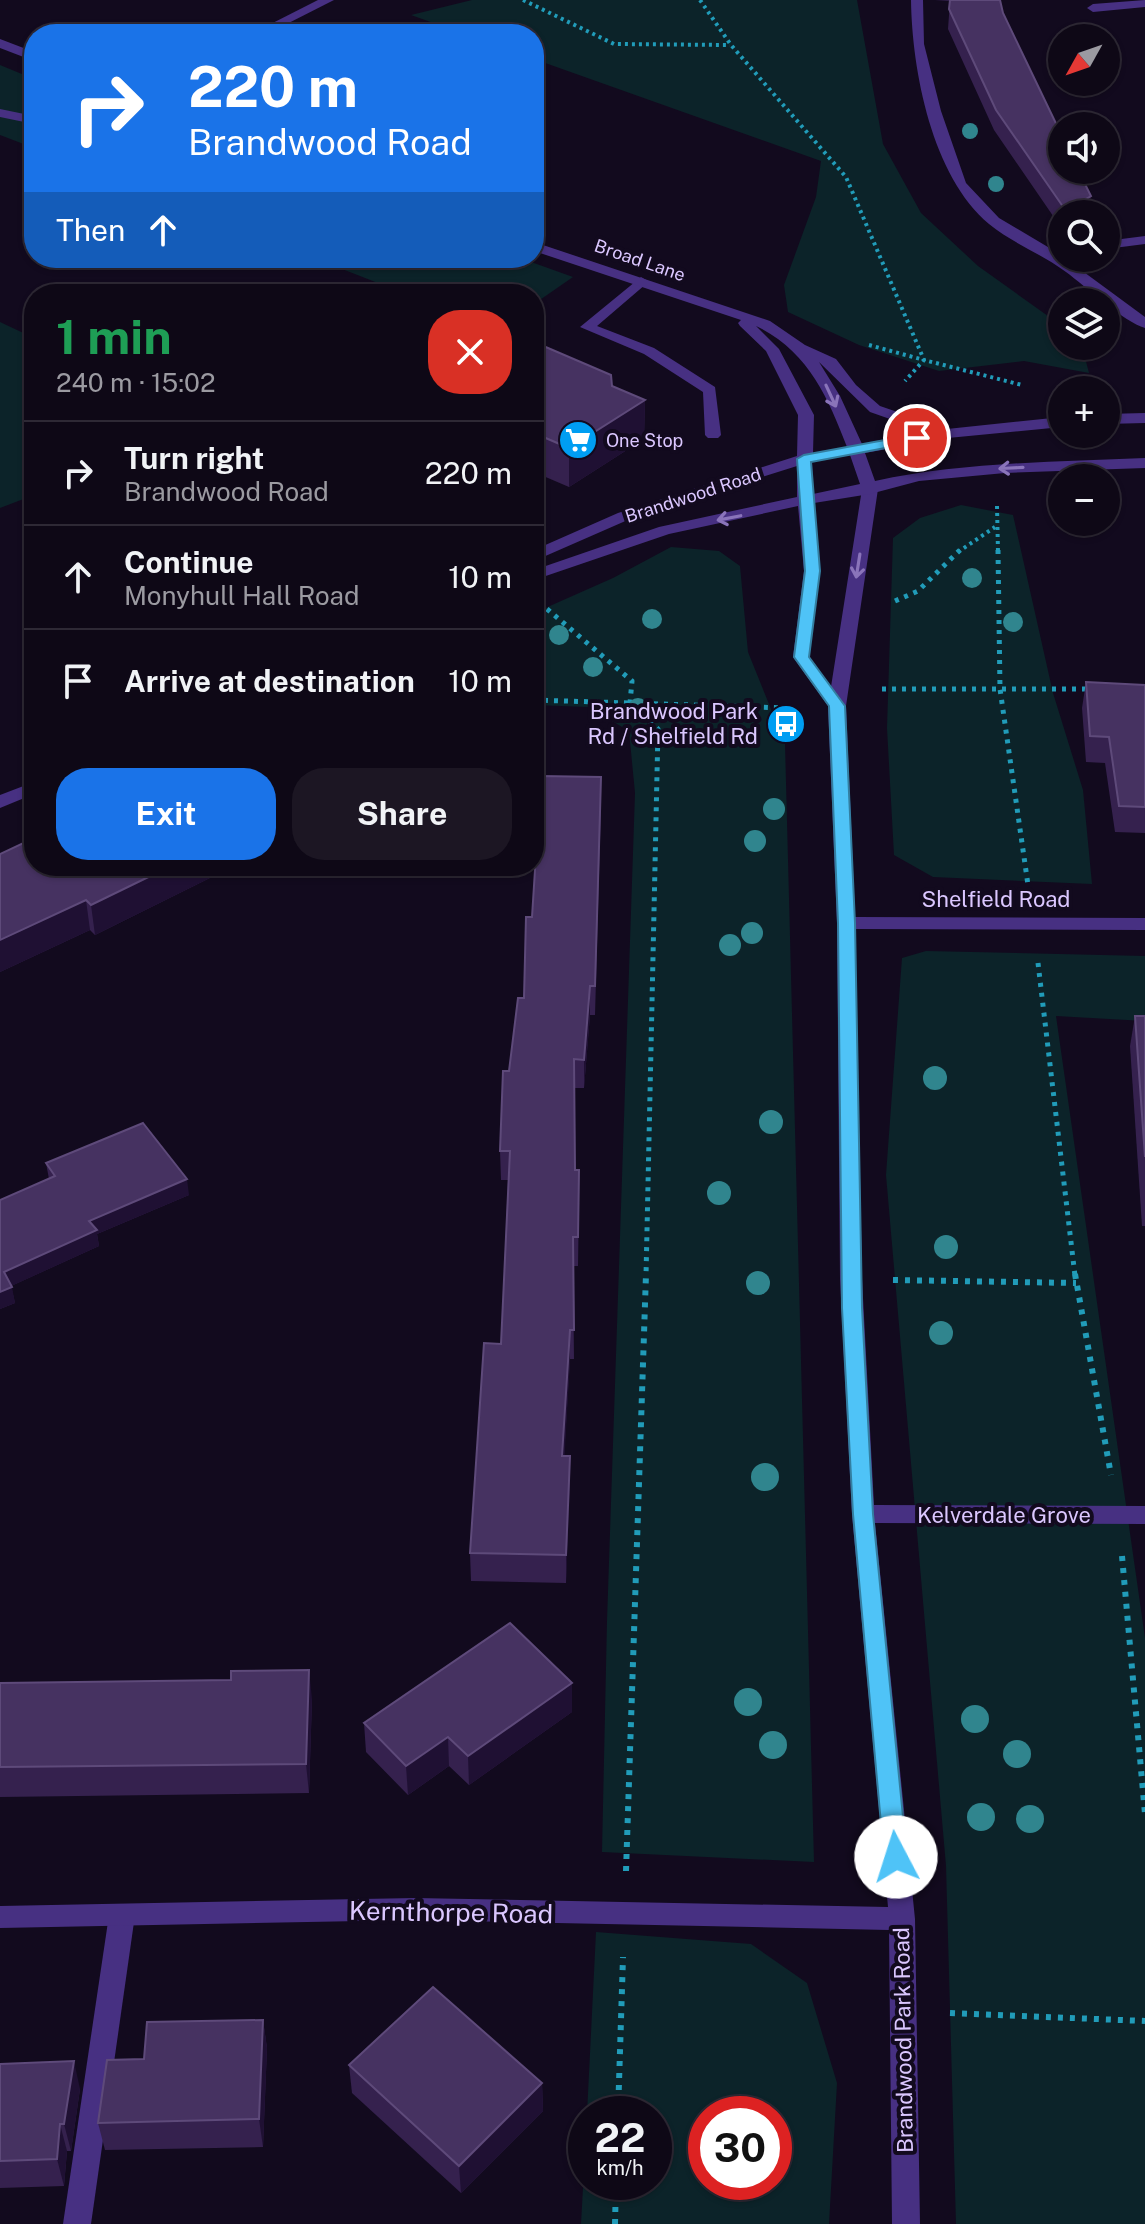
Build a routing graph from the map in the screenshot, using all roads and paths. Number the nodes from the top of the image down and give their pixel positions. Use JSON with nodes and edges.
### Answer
{"nodes":[{"id":1,"x":328,"y":0,"type":"edge"},
{"id":2,"x":523,"y":0,"type":"edge"},
{"id":3,"x":700,"y":0,"type":"edge"},
{"id":4,"x":917,"y":0,"type":"edge"},
{"id":5,"x":1145,"y":3,"type":"edge"},
{"id":6,"x":1093,"y":8,"type":"dead end"},
{"id":7,"x":278,"y":24,"type":"edge"},
{"id":8,"x":0,"y":43,"type":"edge"},
{"id":9,"x":731,"y":45,"type":"junction"},
{"id":10,"x":24,"y":53,"type":"edge"},
{"id":11,"x":0,"y":113,"type":"edge"},
{"id":12,"x":24,"y":118,"type":"edge"},
{"id":13,"x":1145,"y":240,"type":"edge"},
{"id":14,"x":1120,"y":243,"type":"edge"},
{"id":15,"x":544,"y":249,"type":"edge"},
{"id":16,"x":1048,"y":250,"type":"edge"},
{"id":17,"x":1079,"y":272,"type":"edge"},
{"id":18,"x":641,"y":281,"type":"junction"},
{"id":19,"x":733,"y":313,"type":"junction"},
{"id":20,"x":1145,"y":324,"type":"edge"},
{"id":21,"x":799,"y":346,"type":"junction"},
{"id":22,"x":1035,"y":388,"type":"dead end"},
{"id":23,"x":1145,"y":418,"type":"edge"},
{"id":24,"x":1120,"y":419,"type":"edge"},
{"id":25,"x":1048,"y":423,"type":"edge"},
{"id":26,"x":948,"y":433,"type":"junction"},
{"id":27,"x":713,"y":435,"type":"dead end"},
{"id":28,"x":857,"y":449,"type":"junction"},
{"id":29,"x":804,"y":459,"type":"junction"},
{"id":30,"x":1145,"y":463,"type":"edge"},
{"id":31,"x":870,"y":489,"type":"junction"},
{"id":32,"x":805,"y":503,"type":"junction"},
{"id":33,"x":996,"y":506,"type":"dead end"},
{"id":34,"x":996,"y":526,"type":"junction"},
{"id":35,"x":544,"y":552,"type":"edge"},
{"id":36,"x":544,"y":572,"type":"edge"},
{"id":37,"x":545,"y":607,"type":"dead end"},
{"id":38,"x":850,"y":619,"type":"junction"},
{"id":39,"x":1000,"y":689,"type":"junction"},
{"id":40,"x":1102,"y":689,"type":"edge"},
{"id":41,"x":544,"y":700,"type":"edge"},
{"id":42,"x":630,"y":703,"type":"junction"},
{"id":43,"x":837,"y":706,"type":"junction"},
{"id":44,"x":24,"y":791,"type":"edge"},
{"id":45,"x":0,"y":802,"type":"edge"},
{"id":46,"x":846,"y":923,"type":"junction"},
{"id":47,"x":1033,"y":923,"type":"junction"},
{"id":48,"x":1145,"y":924,"type":"edge"},
{"id":49,"x":851,"y":1279,"type":"junction"},
{"id":50,"x":1076,"y":1283,"type":"junction"},
{"id":51,"x":863,"y":1514,"type":"junction"},
{"id":52,"x":1119,"y":1515,"type":"junction"},
{"id":53,"x":1145,"y":1515,"type":"edge"},
{"id":54,"x":1145,"y":1814,"type":"edge"},
{"id":55,"x":624,"y":1914,"type":"junction"},
{"id":56,"x":122,"y":1915,"type":"junction"},
{"id":57,"x":0,"y":1917,"type":"edge"},
{"id":58,"x":902,"y":1919,"type":"junction"},
{"id":59,"x":903,"y":2011,"type":"junction"},
{"id":60,"x":1145,"y":2021,"type":"edge"},
{"id":61,"x":619,"y":2096,"type":"edge"},
{"id":62,"x":616,"y":2200,"type":"edge"},
{"id":63,"x":77,"y":2224,"type":"edge"},
{"id":64,"x":615,"y":2224,"type":"edge"},
{"id":65,"x":906,"y":2224,"type":"edge"}],
"edges":[{"from":1,"to":7,"type":"street"},
{"from":2,"to":9,"type":"path"},
{"from":3,"to":9,"type":"path"},
{"from":4,"to":16,"type":"street"},
{"from":5,"to":6,"type":"street"},
{"from":8,"to":10,"type":"street"},
{"from":9,"to":22,"type":"path"},
{"from":11,"to":12,"type":"street"},
{"from":13,"to":14,"type":"street"},
{"from":15,"to":18,"type":"street","name":"Broad Lane"},
{"from":17,"to":20,"type":"street"},
{"from":18,"to":19,"type":"street","name":"Broad Lane"},
{"from":18,"to":27,"type":"street"},
{"from":19,"to":21,"type":"street","name":"Broad Lane"},
{"from":19,"to":29,"type":"street","name":"Broad Lane"},
{"from":21,"to":26,"type":"street","name":"Broad Lane"},
{"from":21,"to":28,"type":"street","name":"Broad Lane","one_way":true},
{"from":23,"to":24,"type":"street"},
{"from":25,"to":26,"type":"street","name":"Brandwood Road"},
{"from":26,"to":28,"type":"street","name":"Brandwood Road"},
{"from":28,"to":29,"type":"street","name":"Brandwood Road"},
{"from":28,"to":31,"type":"street","name":"Broad Lane"},
{"from":29,"to":32,"type":"street","name":"Broad Lane"},
{"from":29,"to":35,"type":"street","name":"Brandwood Road"},
{"from":30,"to":31,"type":"street","name":"Brandwood Road","one_way":true},
{"from":31,"to":32,"type":"street","name":"Brandwood Road"},
{"from":31,"to":38,"type":"street","name":"Brandwood Park Road","one_way":true},
{"from":32,"to":36,"type":"street","name":"Brandwood Road","one_way":true},
{"from":32,"to":43,"type":"street"},
{"from":33,"to":34,"type":"path"},
{"from":34,"to":38,"type":"path"},
{"from":34,"to":39,"type":"path"},
{"from":37,"to":42,"type":"path"},
{"from":38,"to":43,"type":"street","name":"Brandwood Park Road"},
{"from":39,"to":40,"type":"path"},
{"from":39,"to":43,"type":"path"},
{"from":39,"to":47,"type":"path"},
{"from":41,"to":42,"type":"path"},
{"from":42,"to":43,"type":"path"},
{"from":42,"to":55,"type":"path"},
{"from":43,"to":46,"type":"street","name":"Brandwood Park Road"},
{"from":44,"to":45,"type":"street"},
{"from":46,"to":47,"type":"street","name":"Shelfield Road"},
{"from":46,"to":49,"type":"street","name":"Brandwood Park Road"},
{"from":47,"to":48,"type":"street","name":"Shelfield Road"},
{"from":47,"to":50,"type":"path"},
{"from":49,"to":50,"type":"path"},
{"from":49,"to":51,"type":"street","name":"Brandwood Park Road"},
{"from":50,"to":52,"type":"path"},
{"from":51,"to":52,"type":"street","name":"Kelverdale Grove"},
{"from":51,"to":58,"type":"street","name":"Brandwood Park Road"},
{"from":52,"to":53,"type":"street","name":"Kelverdale Grove"},
{"from":52,"to":54,"type":"path"},
{"from":55,"to":56,"type":"street","name":"Kernthorpe Road"},
{"from":55,"to":58,"type":"street","name":"Kernthorpe Road"},
{"from":55,"to":61,"type":"path"},
{"from":56,"to":57,"type":"street","name":"Kernthorpe Road"},
{"from":56,"to":63,"type":"street"},
{"from":58,"to":59,"type":"street","name":"Brandwood Park Road"},
{"from":59,"to":60,"type":"path"},
{"from":59,"to":65,"type":"street","name":"Brandwood Park Road"},
{"from":62,"to":64,"type":"path"}]}
